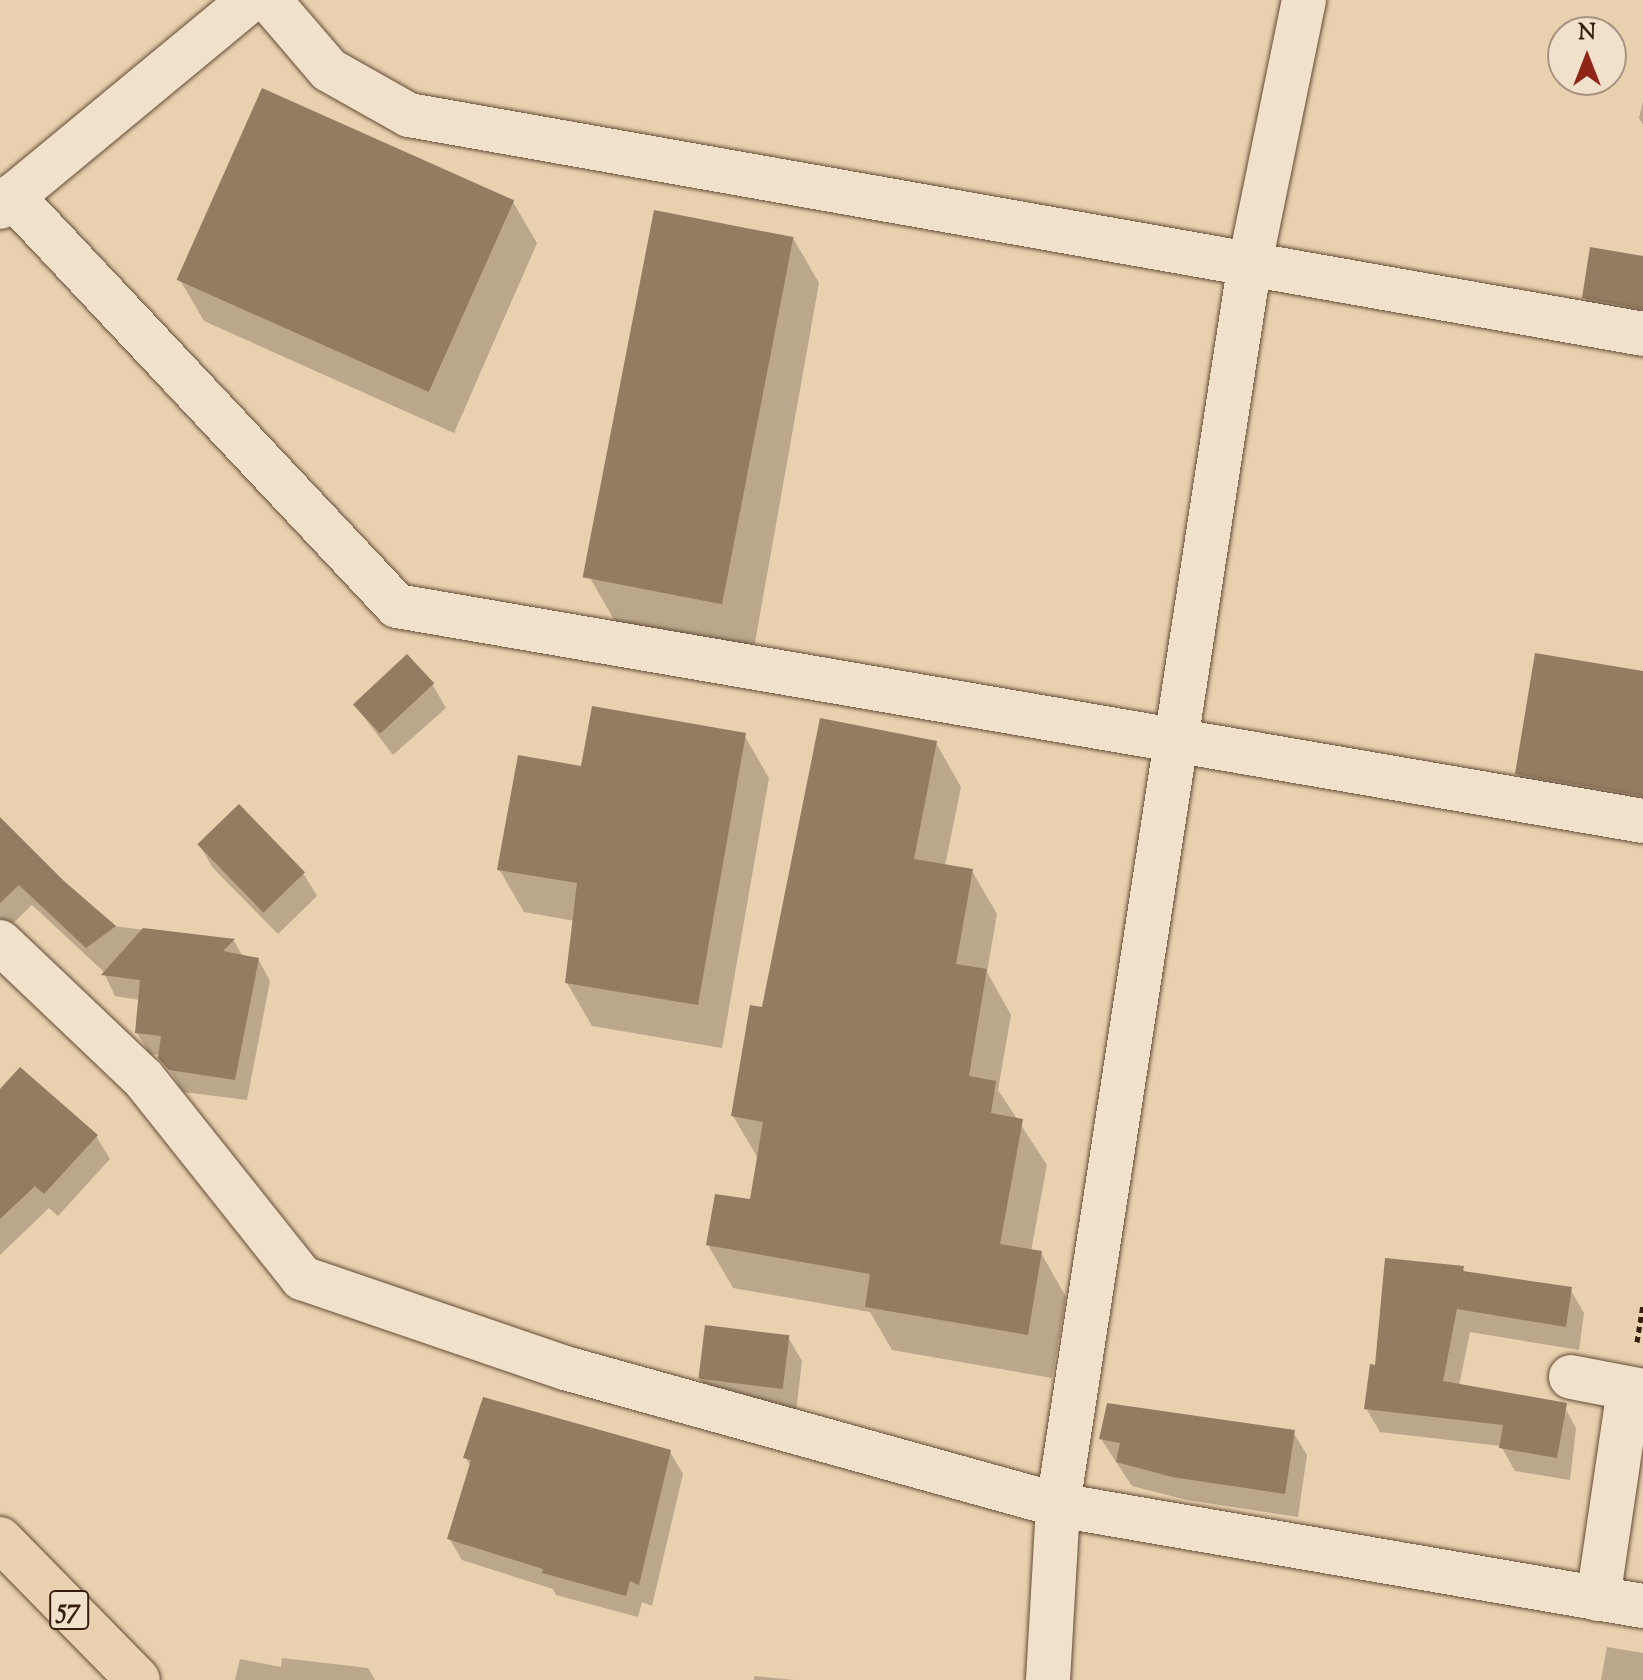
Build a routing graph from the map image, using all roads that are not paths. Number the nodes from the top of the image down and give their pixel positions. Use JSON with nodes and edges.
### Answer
{"nodes":[{"id":1,"x":250,"y":0,"type":"edge"},
{"id":2,"x":269,"y":0,"type":"edge"},
{"id":3,"x":1304,"y":0,"type":"edge"},
{"id":4,"x":6,"y":202,"type":"edge"},
{"id":5,"x":1249,"y":268,"type":"junction"},
{"id":6,"x":1643,"y":334,"type":"edge"},
{"id":7,"x":1176,"y":739,"type":"junction"},
{"id":8,"x":1643,"y":821,"type":"edge"},
{"id":9,"x":0,"y":942,"type":"edge"},
{"id":10,"x":1571,"y":1377,"type":"dead end"},
{"id":11,"x":1636,"y":1390,"type":"edge"},
{"id":12,"x":1058,"y":1505,"type":"junction"},
{"id":13,"x":0,"y":1539,"type":"edge"},
{"id":14,"x":1598,"y":1599,"type":"junction"},
{"id":15,"x":1643,"y":1606,"type":"edge"},
{"id":16,"x":138,"y":1680,"type":"edge"},
{"id":17,"x":1048,"y":1680,"type":"edge"}],
"edges":[{"from":1,"to":4,"type":"street"},
{"from":2,"to":5,"type":"street"},
{"from":3,"to":5,"type":"street"},
{"from":4,"to":7,"type":"street"},
{"from":5,"to":6,"type":"street"},
{"from":5,"to":7,"type":"street"},
{"from":7,"to":8,"type":"street"},
{"from":7,"to":12,"type":"street"},
{"from":9,"to":12,"type":"street"},
{"from":10,"to":11,"type":"street"},
{"from":11,"to":14,"type":"street"},
{"from":12,"to":14,"type":"street"},
{"from":12,"to":17,"type":"street"},
{"from":13,"to":16,"type":"main road","number":"57"},
{"from":14,"to":15,"type":"street"}]}
